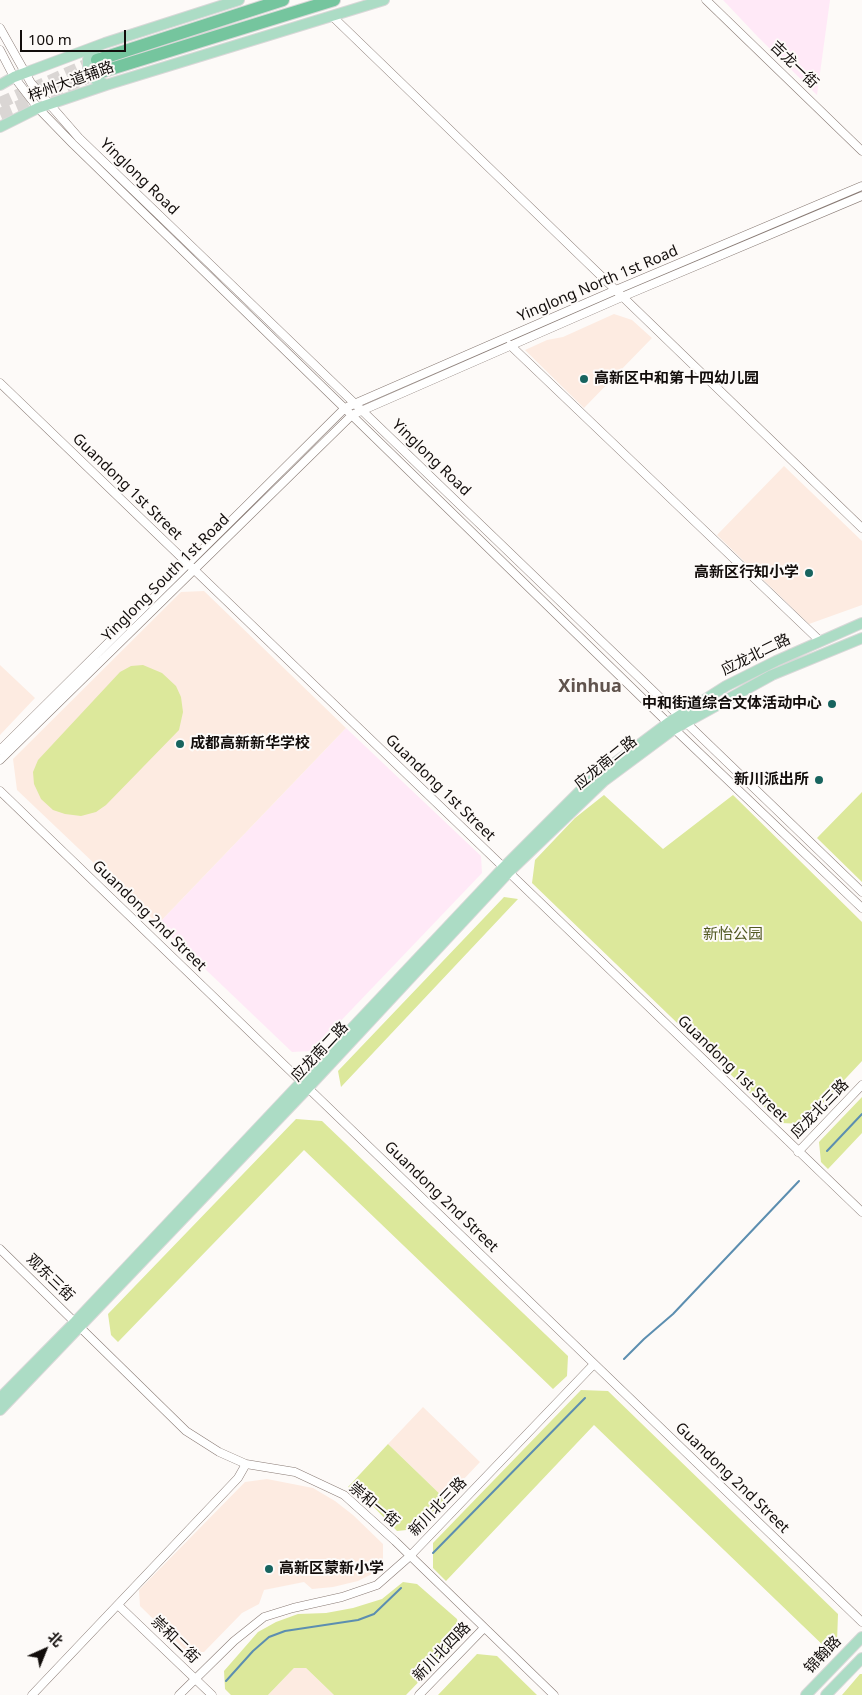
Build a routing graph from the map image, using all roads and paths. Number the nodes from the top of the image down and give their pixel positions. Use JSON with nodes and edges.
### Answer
{"nodes":[{"id":1,"x":238,"y":0,"type":"edge"},
{"id":2,"x":283,"y":0,"type":"edge"},
{"id":3,"x":334,"y":0,"type":"edge"},
{"id":4,"x":384,"y":0,"type":"edge"},
{"id":5,"x":706,"y":0,"type":"edge"},
{"id":6,"x":332,"y":16,"type":"junction"},
{"id":7,"x":0,"y":28,"type":"edge"},
{"id":8,"x":98,"y":46,"type":"junction"},
{"id":9,"x":0,"y":50,"type":"edge"},
{"id":10,"x":25,"y":74,"type":"junction"},
{"id":11,"x":14,"y":77,"type":"junction"},
{"id":12,"x":0,"y":84,"type":"edge"},
{"id":13,"x":106,"y":85,"type":"junction"},
{"id":14,"x":48,"y":105,"type":"junction"},
{"id":15,"x":38,"y":108,"type":"junction"},
{"id":16,"x":0,"y":127,"type":"edge"},
{"id":17,"x":862,"y":151,"type":"edge"},
{"id":18,"x":862,"y":186,"type":"edge"},
{"id":19,"x":862,"y":196,"type":"edge"},
{"id":20,"x":616,"y":290,"type":"junction"},
{"id":21,"x":622,"y":297,"type":"junction"},
{"id":22,"x":510,"y":346,"type":"junction"},
{"id":23,"x":0,"y":383,"type":"edge"},
{"id":24,"x":355,"y":404,"type":"junction"},
{"id":25,"x":345,"y":408,"type":"junction"},
{"id":26,"x":361,"y":410,"type":"junction"},
{"id":27,"x":352,"y":414,"type":"junction"},
{"id":28,"x":862,"y":528,"type":"edge"},
{"id":29,"x":190,"y":567,"type":"junction"},
{"id":30,"x":862,"y":623,"type":"edge"},
{"id":31,"x":862,"y":638,"type":"edge"},
{"id":32,"x":820,"y":641,"type":"junction"},
{"id":33,"x":682,"y":719,"type":"junction"},
{"id":34,"x":671,"y":726,"type":"junction"},
{"id":35,"x":0,"y":750,"type":"edge"},
{"id":36,"x":0,"y":760,"type":"edge"},
{"id":37,"x":0,"y":791,"type":"edge"},
{"id":38,"x":506,"y":871,"type":"junction"},
{"id":39,"x":862,"y":892,"type":"edge"},
{"id":40,"x":862,"y":908,"type":"edge"},
{"id":41,"x":305,"y":1085,"type":"junction"},
{"id":42,"x":862,"y":1085,"type":"edge"},
{"id":43,"x":798,"y":1152,"type":"junction"},
{"id":44,"x":862,"y":1212,"type":"edge"},
{"id":45,"x":0,"y":1249,"type":"edge"},
{"id":46,"x":78,"y":1324,"type":"junction"},
{"id":47,"x":594,"y":1364,"type":"junction"},
{"id":48,"x":0,"y":1398,"type":"edge"},
{"id":49,"x":0,"y":1410,"type":"edge"},
{"id":50,"x":246,"y":1464,"type":"junction"},
{"id":51,"x":410,"y":1556,"type":"junction"},
{"id":52,"x":118,"y":1606,"type":"junction"},
{"id":53,"x":862,"y":1622,"type":"edge"},
{"id":54,"x":484,"y":1628,"type":"junction"},
{"id":55,"x":862,"y":1637,"type":"edge"},
{"id":56,"x":862,"y":1658,"type":"edge"},
{"id":57,"x":195,"y":1678,"type":"junction"},
{"id":58,"x":32,"y":1695,"type":"edge"},
{"id":59,"x":179,"y":1695,"type":"edge"},
{"id":60,"x":212,"y":1695,"type":"edge"},
{"id":61,"x":419,"y":1695,"type":"edge"},
{"id":62,"x":554,"y":1695,"type":"edge"},
{"id":63,"x":806,"y":1695,"type":"edge"},
{"id":64,"x":826,"y":1695,"type":"edge"}],
"edges":[{"from":1,"to":8,"type":"main road","name":"梓州大道辅路"},
{"from":2,"to":3,"type":"highway"},
{"from":4,"to":6,"type":"main road","name":"梓州大道辅路"},
{"from":5,"to":17,"type":"street","name":"吉龙一街"},
{"from":6,"to":13,"type":"main road","name":"梓州大道辅路"},
{"from":6,"to":20,"type":"street"},
{"from":7,"to":10,"type":"street","name":"Yinglong Road"},
{"from":8,"to":10,"type":"main road","name":"梓州大道辅路"},
{"from":8,"to":13,"type":"main road"},
{"from":9,"to":11,"type":"street","name":"Yinglong Road"},
{"from":10,"to":11,"type":"main road","name":"梓州大道辅路"},
{"from":10,"to":14,"type":"street","name":"Yinglong Road"},
{"from":11,"to":12,"type":"main road","name":"梓州大道辅路"},
{"from":11,"to":15,"type":"street","name":"Yinglong Road"},
{"from":13,"to":14,"type":"main road","name":"梓州大道辅路"},
{"from":14,"to":15,"type":"main road","name":"梓州大道辅路"},
{"from":14,"to":24,"type":"street","name":"Yinglong Road"},
{"from":15,"to":16,"type":"main road","name":"梓州大道辅路"},
{"from":15,"to":25,"type":"street","name":"Yinglong Road"},
{"from":18,"to":20,"type":"street","name":"Yinglong North 1st Road"},
{"from":19,"to":21,"type":"street","name":"Yinglong North 1st Road"},
{"from":20,"to":21,"type":"street"},
{"from":20,"to":24,"type":"street","name":"Yinglong North 1st Road"},
{"from":21,"to":22,"type":"street","name":"Yinglong North 1st Road"},
{"from":21,"to":28,"type":"street"},
{"from":22,"to":26,"type":"street","name":"Yinglong North 1st Road"},
{"from":22,"to":32,"type":"street"},
{"from":23,"to":29,"type":"street","name":"Guandong 1st Street"},
{"from":24,"to":25,"type":"street","name":"Yinglong North 1st Road"},
{"from":24,"to":26,"type":"street","name":"Yinglong Road"},
{"from":25,"to":27,"type":"street","name":"Yinglong Road"},
{"from":25,"to":29,"type":"street","name":"Yinglong South 1st Road"},
{"from":26,"to":27,"type":"street","name":"Yinglong North 1st Road"},
{"from":26,"to":33,"type":"street","name":"Yinglong Road"},
{"from":27,"to":29,"type":"street","name":"Yinglong South 1st Road"},
{"from":27,"to":34,"type":"street","name":"Yinglong Road"},
{"from":29,"to":35,"type":"street","name":"Yinglong South 1st Road"},
{"from":29,"to":36,"type":"street","name":"Yinglong South 1st Road"},
{"from":29,"to":38,"type":"street","name":"Guandong 1st Street"},
{"from":30,"to":32,"type":"main road","name":"应龙北二路"},
{"from":31,"to":33,"type":"main road","name":"应龙北二路"},
{"from":32,"to":33,"type":"main road","name":"应龙北二路"},
{"from":33,"to":34,"type":"main road","name":"应龙北二路"},
{"from":33,"to":39,"type":"street","name":"Yinglong Road"},
{"from":34,"to":38,"type":"main road","name":"应龙南二路"},
{"from":34,"to":40,"type":"street","name":"Yinglong Road"},
{"from":37,"to":41,"type":"street","name":"Guandong 2nd Street"},
{"from":38,"to":41,"type":"main road","name":"应龙南二路"},
{"from":38,"to":43,"type":"street","name":"Guandong 1st Street"},
{"from":41,"to":46,"type":"main road","name":"应龙南二路"},
{"from":41,"to":47,"type":"street","name":"Guandong 2nd Street"},
{"from":42,"to":43,"type":"street","name":"应龙北三路"},
{"from":43,"to":44,"type":"street","name":"Guandong 1st Street"},
{"from":45,"to":46,"type":"street","name":"观东三街"},
{"from":46,"to":48,"type":"main road","name":"应龙南二路"},
{"from":46,"to":49,"type":"main road","name":"应龙南二路"},
{"from":46,"to":50,"type":"street","name":"崇和一街"},
{"from":47,"to":51,"type":"street","name":"新川北三路"},
{"from":47,"to":53,"type":"street","name":"Guandong 2nd Street"},
{"from":50,"to":51,"type":"street","name":"崇和一街"},
{"from":50,"to":52,"type":"street"},
{"from":51,"to":54,"type":"street","name":"崇和一街"},
{"from":51,"to":57,"type":"street","name":"新川北三路"},
{"from":52,"to":57,"type":"street","name":"崇和二街"},
{"from":52,"to":58,"type":"street"},
{"from":54,"to":61,"type":"street","name":"新川北四路"},
{"from":54,"to":62,"type":"street","name":"崇和一街"},
{"from":55,"to":63,"type":"main road","name":"锦翰路"},
{"from":56,"to":64,"type":"main road","name":"锦翰路"},
{"from":57,"to":59,"type":"street","name":"新川北三路"},
{"from":57,"to":60,"type":"street","name":"崇和二街"}]}
